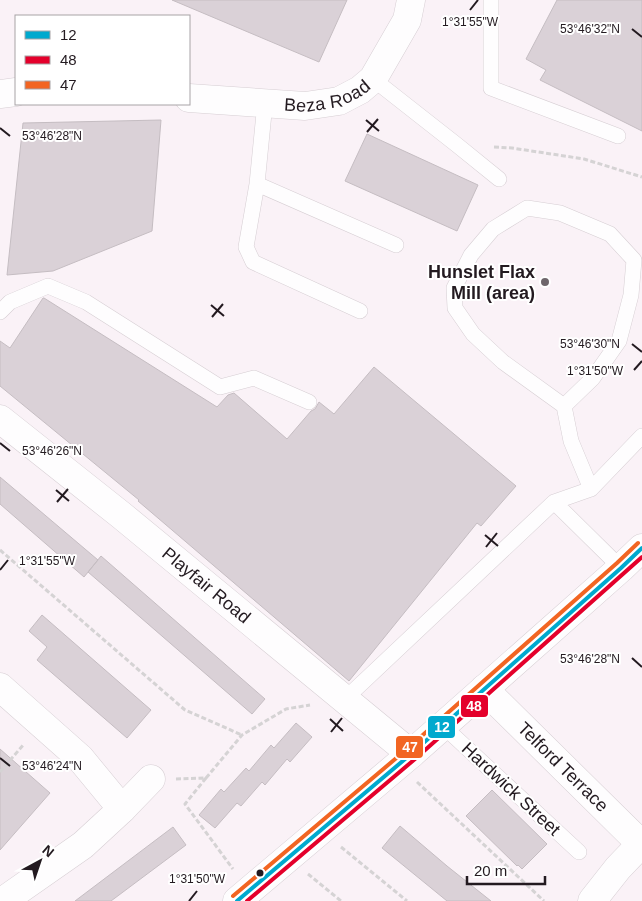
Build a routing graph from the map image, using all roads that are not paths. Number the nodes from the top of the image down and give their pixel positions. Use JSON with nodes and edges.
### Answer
{"nodes":[{"id":1,"x":411,"y":0,"type":"edge"},
{"id":2,"x":491,"y":0,"type":"edge"},
{"id":3,"x":373,"y":79,"type":"junction"},
{"id":4,"x":15,"y":92,"type":"edge"},
{"id":5,"x":0,"y":94,"type":"edge"},
{"id":6,"x":190,"y":98,"type":"edge"},
{"id":7,"x":265,"y":103,"type":"junction"},
{"id":8,"x":618,"y":136,"type":"dead end"},
{"id":9,"x":499,"y":180,"type":"dead end"},
{"id":10,"x":257,"y":184,"type":"junction"},
{"id":11,"x":396,"y":245,"type":"dead end"},
{"id":12,"x":360,"y":311,"type":"dead end"},
{"id":13,"x":0,"y":312,"type":"edge"},
{"id":14,"x":309,"y":402,"type":"dead end"},
{"id":15,"x":564,"y":406,"type":"junction"},
{"id":16,"x":0,"y":419,"type":"edge"},
{"id":17,"x":642,"y":436,"type":"edge"},
{"id":18,"x":591,"y":489,"type":"junction"},
{"id":19,"x":554,"y":502,"type":"junction"},
{"id":20,"x":642,"y":548,"type":"edge"},
{"id":21,"x":621,"y":568,"type":"junction"},
{"id":22,"x":0,"y":687,"type":"edge"},
{"id":23,"x":484,"y":689,"type":"junction"},
{"id":24,"x":345,"y":699,"type":"junction"},
{"id":25,"x":442,"y":725,"type":"junction"},
{"id":26,"x":405,"y":759,"type":"junction"},
{"id":27,"x":151,"y":779,"type":"road end"},
{"id":28,"x":122,"y":809,"type":"junction"},
{"id":29,"x":641,"y":844,"type":"edge"},
{"id":30,"x":579,"y":852,"type":"dead end"},
{"id":31,"x":243,"y":896,"type":"edge"},
{"id":32,"x":3,"y":901,"type":"edge"},
{"id":33,"x":592,"y":901,"type":"edge"}],
"edges":[{"from":1,"to":3,"type":"street","name":"Beza Road"},
{"from":2,"to":8,"type":"lane"},
{"from":3,"to":7,"type":"street","name":"Beza Road"},
{"from":3,"to":9,"type":"lane"},
{"from":4,"to":5,"type":"street"},
{"from":6,"to":7,"type":"street","name":"Beza Road"},
{"from":7,"to":10,"type":"lane"},
{"from":10,"to":11,"type":"lane"},
{"from":10,"to":12,"type":"lane"},
{"from":13,"to":14,"type":"lane"},
{"from":15,"to":15,"type":"lane"},
{"from":15,"to":18,"type":"lane"},
{"from":16,"to":24,"type":"street","name":"Playfair Road"},
{"from":17,"to":18,"type":"lane"},
{"from":18,"to":19,"type":"lane"},
{"from":19,"to":21,"type":"lane"},
{"from":19,"to":24,"type":"lane"},
{"from":20,"to":21,"type":"street"},
{"from":21,"to":23,"type":"street"},
{"from":22,"to":28,"type":"street"},
{"from":23,"to":25,"type":"street"},
{"from":23,"to":29,"type":"street","name":"Telford Terrace"},
{"from":24,"to":26,"type":"street","name":"Playfair Road"},
{"from":25,"to":26,"type":"street"},
{"from":25,"to":30,"type":"lane","name":"Hardwick Street"},
{"from":26,"to":31,"type":"street"},
{"from":27,"to":28,"type":"street"},
{"from":28,"to":32,"type":"street"},
{"from":29,"to":33,"type":"street"}]}
